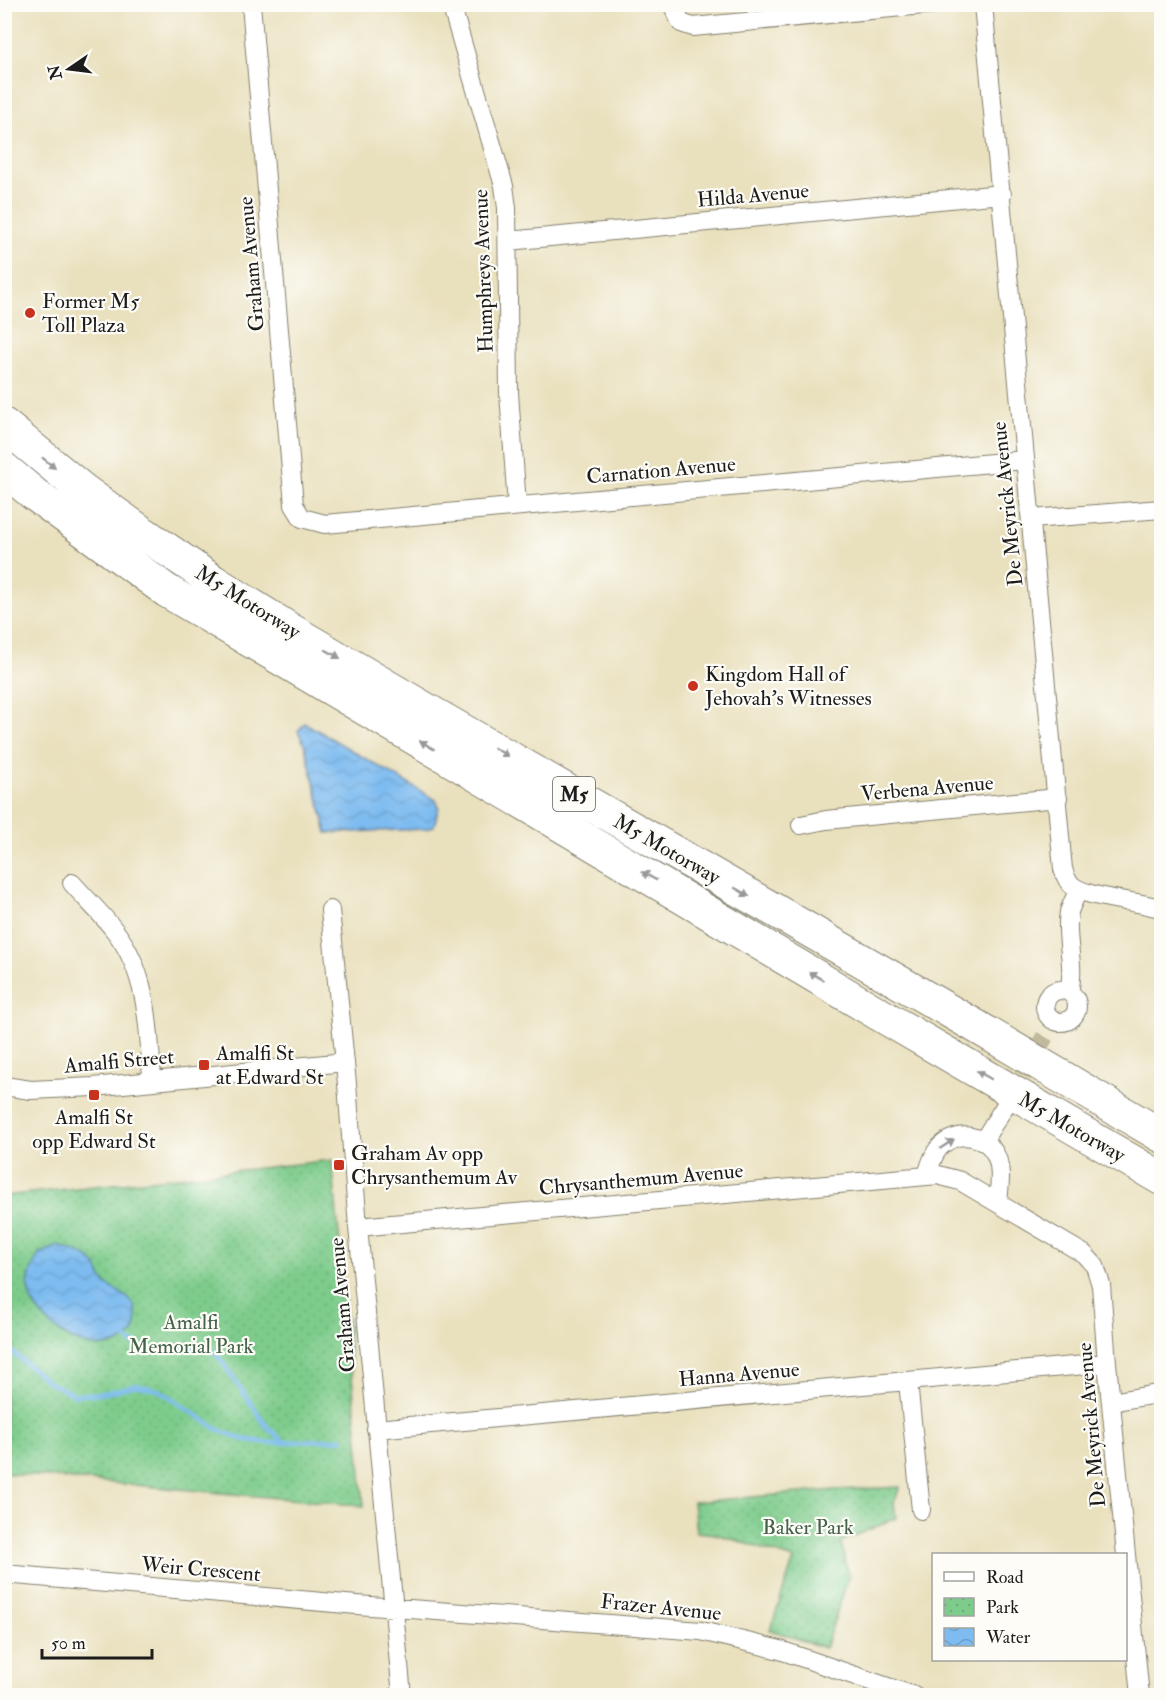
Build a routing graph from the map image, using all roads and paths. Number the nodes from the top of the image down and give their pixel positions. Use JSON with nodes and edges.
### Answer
{"nodes":[{"id":1,"x":251,"y":4,"type":"edge"},
{"id":2,"x":451,"y":4,"type":"edge"},
{"id":3,"x":672,"y":4,"type":"edge"},
{"id":4,"x":934,"y":4,"type":"edge"},
{"id":5,"x":983,"y":4,"type":"edge"},
{"id":6,"x":1002,"y":194,"type":"junction"},
{"id":7,"x":508,"y":241,"type":"junction"},
{"id":8,"x":4,"y":425,"type":"edge"},
{"id":9,"x":1025,"y":460,"type":"junction"},
{"id":10,"x":4,"y":469,"type":"edge"},
{"id":11,"x":517,"y":506,"type":"junction"},
{"id":12,"x":1161,"y":509,"type":"edge"},
{"id":13,"x":302,"y":518,"type":"joint"},
{"id":14,"x":1031,"y":519,"type":"junction"},
{"id":15,"x":1058,"y":798,"type":"junction"},
{"id":16,"x":801,"y":825,"type":"dead end"},
{"id":17,"x":72,"y":883,"type":"dead end"},
{"id":18,"x":1078,"y":891,"type":"junction"},
{"id":19,"x":1161,"y":909,"type":"edge"},
{"id":20,"x":330,"y":910,"type":"dead end"},
{"id":21,"x":1050,"y":1027,"type":"tunnel mouth"},
{"id":22,"x":345,"y":1062,"type":"junction"},
{"id":23,"x":152,"y":1080,"type":"junction"},
{"id":24,"x":4,"y":1086,"type":"edge"},
{"id":25,"x":1005,"y":1106,"type":"tunnel mouth"},
{"id":26,"x":1161,"y":1136,"type":"edge"},
{"id":27,"x":983,"y":1141,"type":"junction"},
{"id":28,"x":927,"y":1175,"type":"junction"},
{"id":29,"x":1161,"y":1179,"type":"edge"},
{"id":30,"x":960,"y":1181,"type":"joint"},
{"id":31,"x":998,"y":1203,"type":"junction"},
{"id":32,"x":358,"y":1227,"type":"junction"},
{"id":33,"x":1107,"y":1363,"type":"junction"},
{"id":34,"x":908,"y":1382,"type":"junction"},
{"id":35,"x":1161,"y":1395,"type":"edge"},
{"id":36,"x":1111,"y":1402,"type":"junction"},
{"id":37,"x":376,"y":1429,"type":"junction"},
{"id":38,"x":921,"y":1510,"type":"dead end"},
{"id":39,"x":1126,"y":1553,"type":"edge"},
{"id":40,"x":1127,"y":1564,"type":"edge"},
{"id":41,"x":4,"y":1574,"type":"edge"},
{"id":42,"x":394,"y":1607,"type":"junction"},
{"id":43,"x":882,"y":1691,"type":"edge"},
{"id":44,"x":402,"y":1695,"type":"edge"},
{"id":45,"x":914,"y":1695,"type":"edge"},
{"id":46,"x":1140,"y":1695,"type":"edge"}],
"edges":[{"from":1,"to":13,"type":"street","name":"Graham Avenue"},
{"from":2,"to":7,"type":"street","name":"Humphreys Avenue"},
{"from":3,"to":4,"type":"street"},
{"from":5,"to":6,"type":"street","name":"De Meyrick Avenue"},
{"from":6,"to":7,"type":"street","name":"Hilda Avenue"},
{"from":6,"to":9,"type":"street","name":"De Meyrick Avenue"},
{"from":7,"to":11,"type":"street","name":"Humphreys Avenue"},
{"from":8,"to":26,"type":"highway","name":"M5 Motorway","number":"M5","one_way":true},
{"from":9,"to":11,"type":"street","name":"Carnation Avenue"},
{"from":9,"to":14,"type":"street","name":"De Meyrick Avenue"},
{"from":29,"to":10,"type":"highway","name":"M5 Motorway","number":"M5","one_way":true},
{"from":11,"to":13,"type":"street","name":"Carnation Avenue"},
{"from":12,"to":14,"type":"street"},
{"from":14,"to":15,"type":"street","name":"De Meyrick Avenue"},
{"from":15,"to":16,"type":"street","name":"Verbena Avenue"},
{"from":15,"to":18,"type":"street","name":"De Meyrick Avenue"},
{"from":17,"to":23,"type":"street"},
{"from":18,"to":19,"type":"street"},
{"from":18,"to":21,"type":"street"},
{"from":20,"to":22,"type":"street","name":"Graham Avenue"},
{"from":22,"to":23,"type":"street","name":"Amalfi Street"},
{"from":22,"to":32,"type":"street","name":"Graham Avenue"},
{"from":23,"to":24,"type":"street","name":"Amalfi Street"},
{"from":25,"to":27,"type":"street"},
{"from":28,"to":27,"type":"street","one_way":true},
{"from":27,"to":31,"type":"street"},
{"from":28,"to":30,"type":"street","name":"Chrysanthemum Avenue"},
{"from":28,"to":32,"type":"street","name":"Chrysanthemum Avenue"},
{"from":30,"to":31,"type":"street","name":"De Meyrick Avenue"},
{"from":31,"to":33,"type":"street","name":"De Meyrick Avenue"},
{"from":32,"to":37,"type":"street","name":"Graham Avenue"},
{"from":33,"to":34,"type":"street","name":"Hanna Avenue"},
{"from":33,"to":36,"type":"street","name":"De Meyrick Avenue"},
{"from":34,"to":37,"type":"street","name":"Hanna Avenue"},
{"from":34,"to":38,"type":"street"},
{"from":35,"to":36,"type":"street"},
{"from":36,"to":39,"type":"street","name":"De Meyrick Avenue"},
{"from":37,"to":42,"type":"street","name":"Graham Avenue"},
{"from":40,"to":46,"type":"street","name":"De Meyrick Avenue"},
{"from":41,"to":42,"type":"street","name":"Weir Crescent"},
{"from":42,"to":43,"type":"street","name":"Frazer Avenue"},
{"from":42,"to":44,"type":"street","name":"Graham Avenue"},
{"from":43,"to":45,"type":"street","name":"Frazer Avenue"}]}
